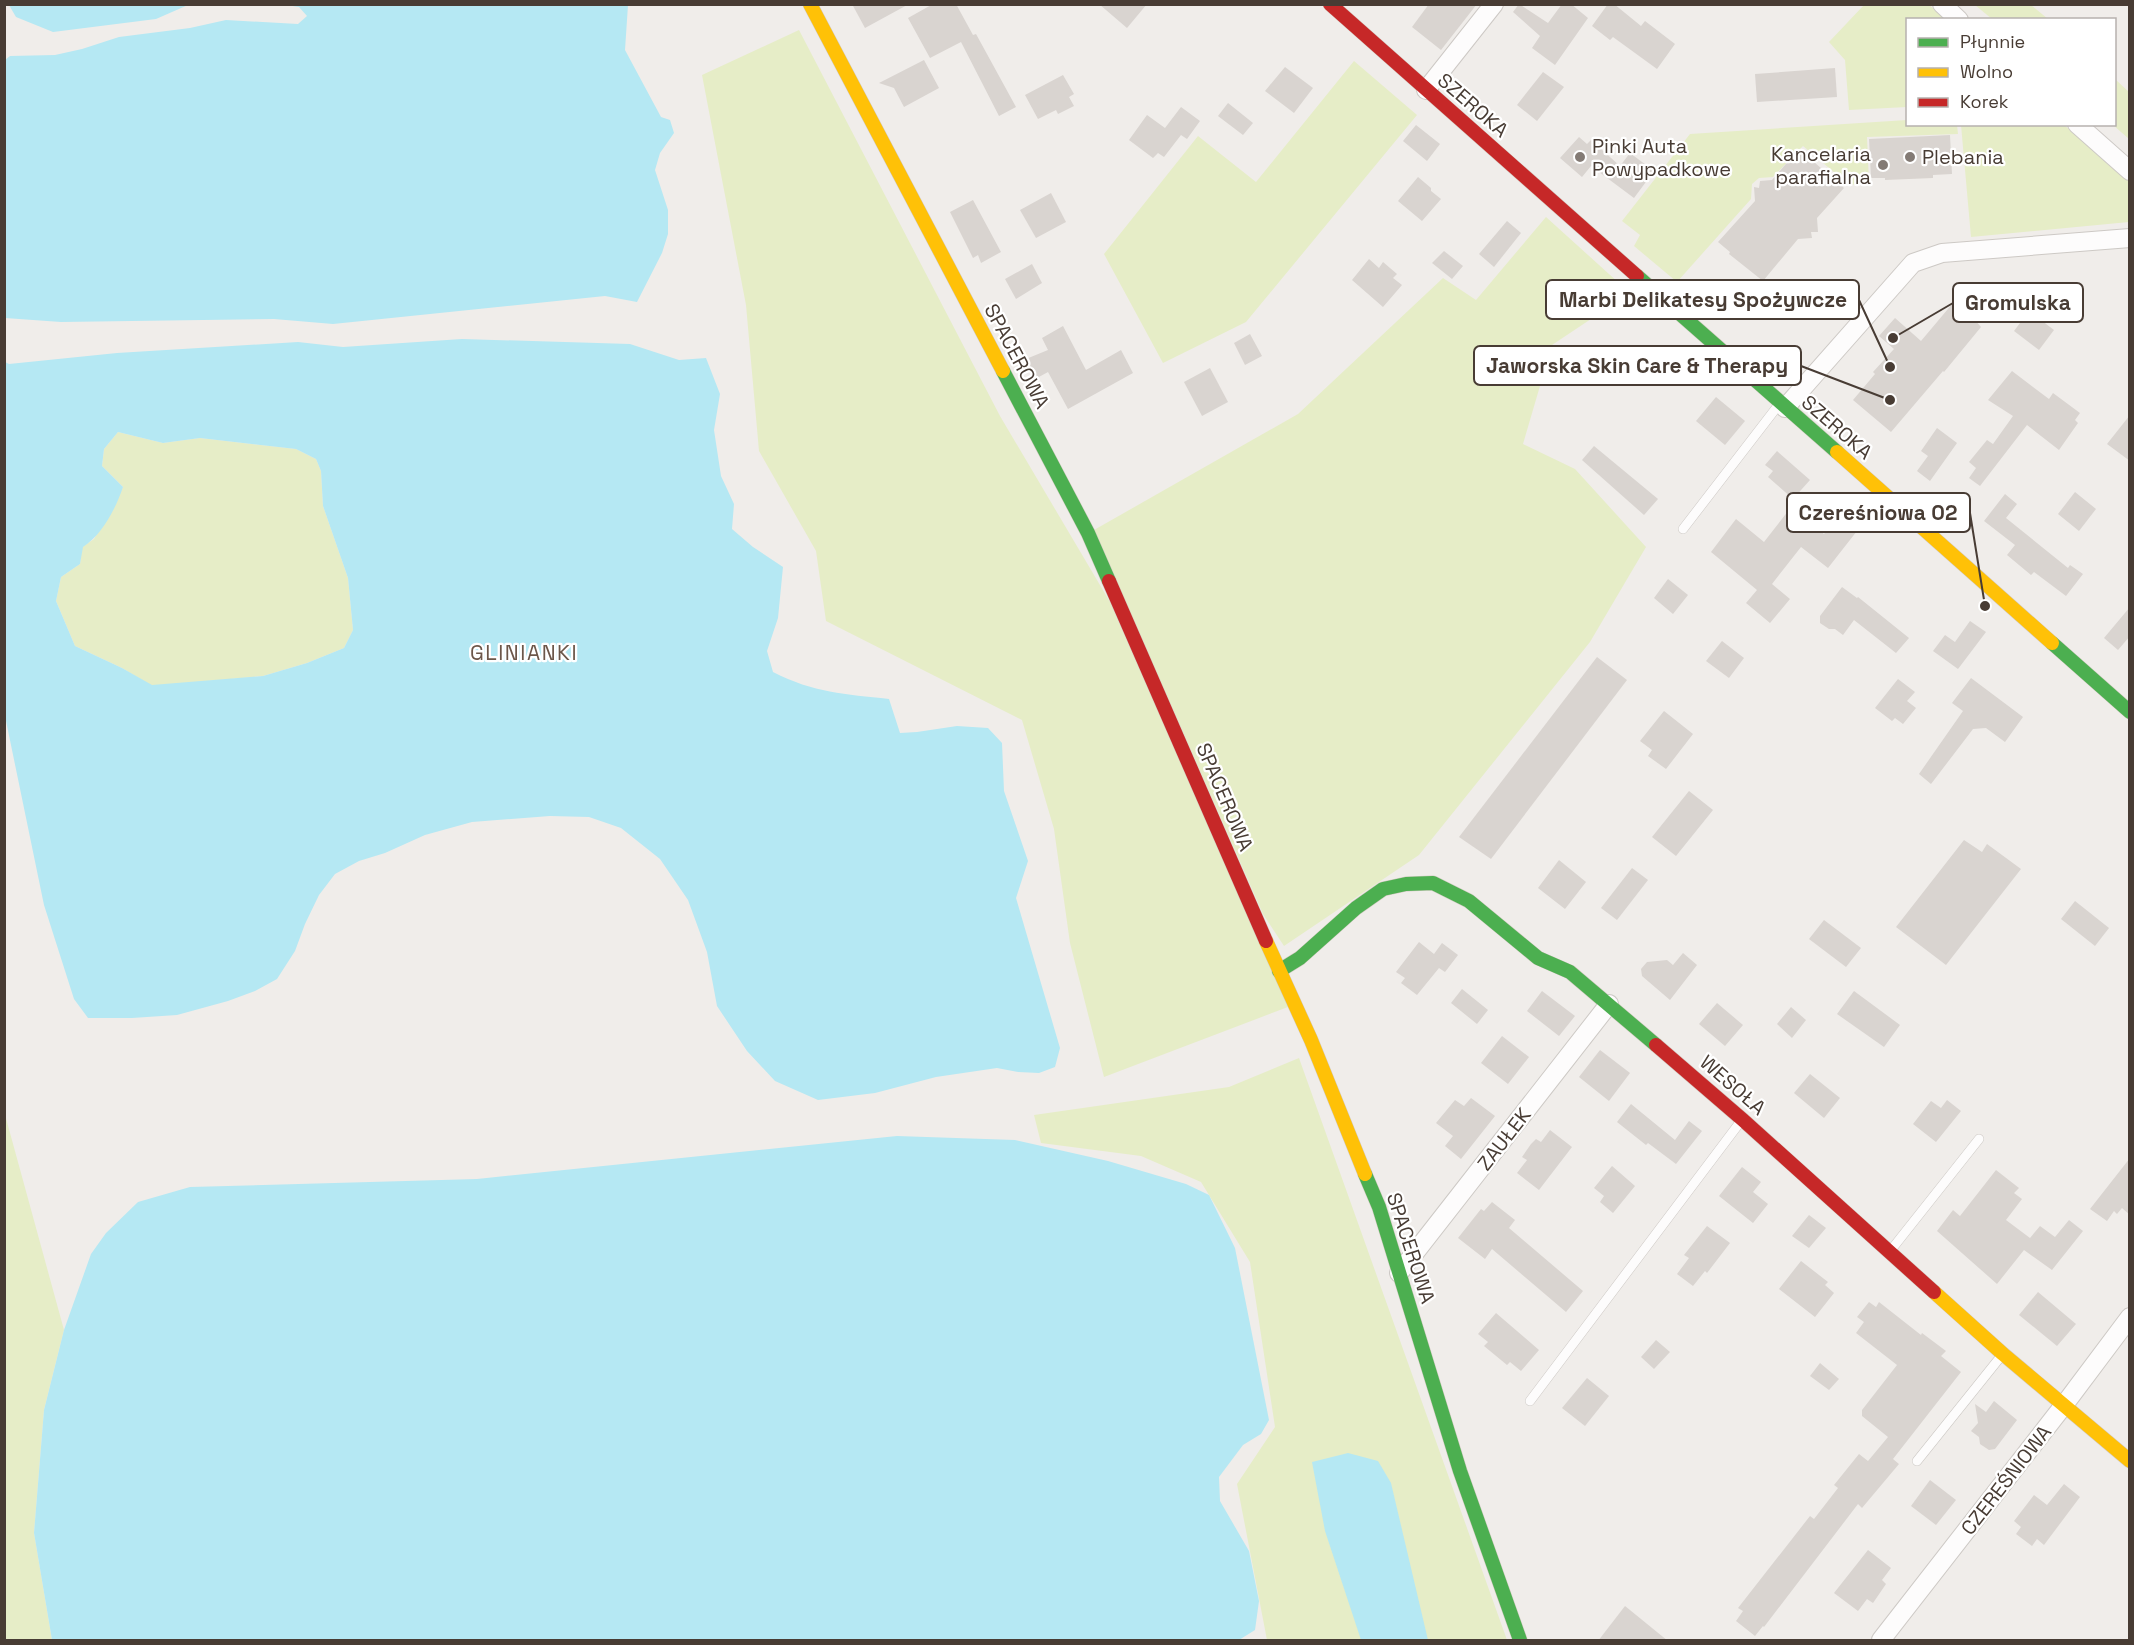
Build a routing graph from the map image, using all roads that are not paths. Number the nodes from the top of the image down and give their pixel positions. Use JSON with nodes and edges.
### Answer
{"nodes":[{"id":1,"x":810,"y":4,"type":"edge"},
{"id":2,"x":1330,"y":4,"type":"edge"},
{"id":3,"x":1494,"y":4,"type":"edge"},
{"id":4,"x":1942,"y":4,"type":"edge"},
{"id":5,"x":1957,"y":18,"type":"edge"},
{"id":6,"x":1426,"y":90,"type":"junction"},
{"id":7,"x":2079,"y":126,"type":"edge"},
{"id":8,"x":2130,"y":171,"type":"edge"},
{"id":9,"x":2130,"y":238,"type":"edge"},
{"id":10,"x":1783,"y":406,"type":"junction"},
{"id":11,"x":1683,"y":529,"type":"dead end"},
{"id":12,"x":2130,"y":712,"type":"edge"},
{"id":13,"x":1279,"y":971,"type":"junction"},
{"id":14,"x":1609,"y":1004,"type":"junction"},
{"id":15,"x":1743,"y":1120,"type":"junction"},
{"id":16,"x":1979,"y":1139,"type":"dead end"},
{"id":17,"x":1890,"y":1252,"type":"junction"},
{"id":18,"x":1399,"y":1273,"type":"junction"},
{"id":19,"x":2130,"y":1317,"type":"edge"},
{"id":20,"x":2003,"y":1354,"type":"junction"},
{"id":21,"x":1530,"y":1401,"type":"dead end"},
{"id":22,"x":2064,"y":1405,"type":"junction"},
{"id":23,"x":1917,"y":1461,"type":"dead end"},
{"id":24,"x":2130,"y":1461,"type":"edge"},
{"id":25,"x":1520,"y":1641,"type":"edge"},
{"id":26,"x":1881,"y":1641,"type":"edge"}],
"edges":[{"from":1,"to":13,"type":"street","name":"SPACEROWA"},
{"from":2,"to":6,"type":"street","name":"SZEROKA"},
{"from":3,"to":6,"type":"street"},
{"from":4,"to":5,"type":"street"},
{"from":6,"to":10,"type":"street","name":"SZEROKA"},
{"from":7,"to":8,"type":"street"},
{"from":9,"to":10,"type":"street"},
{"from":10,"to":11,"type":"lane"},
{"from":10,"to":12,"type":"street","name":"SZEROKA"},
{"from":13,"to":14,"type":"street","name":"WESOŁA"},
{"from":13,"to":18,"type":"street","name":"SPACEROWA"},
{"from":14,"to":15,"type":"street","name":"WESOŁA"},
{"from":14,"to":18,"type":"street","name":"ZAUŁEK"},
{"from":15,"to":17,"type":"street","name":"WESOŁA"},
{"from":15,"to":21,"type":"lane"},
{"from":16,"to":17,"type":"lane"},
{"from":17,"to":20,"type":"street","name":"WESOŁA"},
{"from":18,"to":25,"type":"street","name":"SPACEROWA"},
{"from":19,"to":22,"type":"street","name":"CZEREŚNIOWA"},
{"from":20,"to":22,"type":"street","name":"WESOŁA"},
{"from":20,"to":23,"type":"lane"},
{"from":22,"to":24,"type":"street","name":"WESOŁA"},
{"from":22,"to":26,"type":"street","name":"CZEREŚNIOWA"}]}
